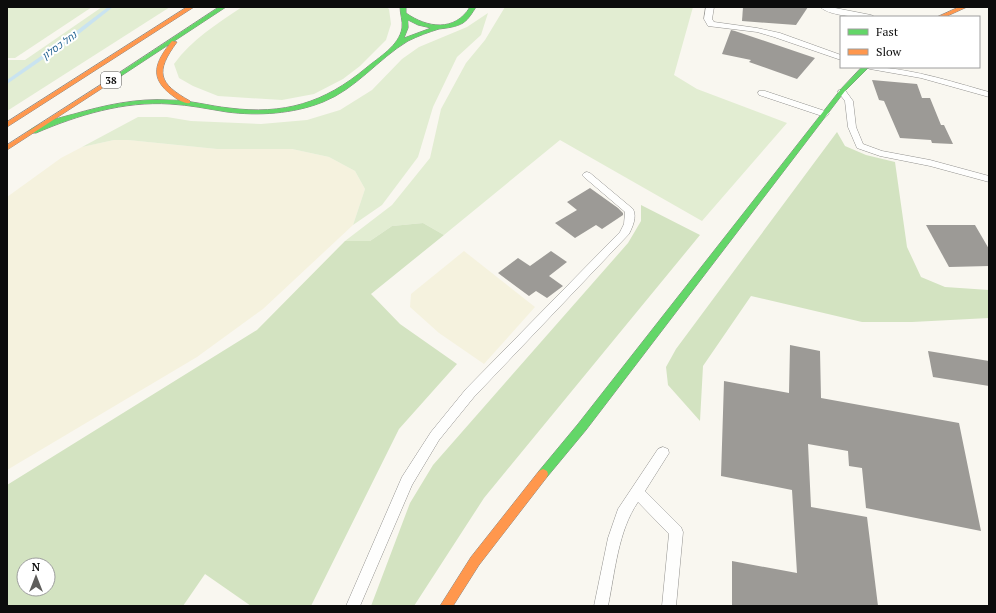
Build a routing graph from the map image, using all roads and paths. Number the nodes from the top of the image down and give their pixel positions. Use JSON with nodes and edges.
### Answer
{"nodes":[{"id":1,"x":190,"y":7,"type":"edge"},
{"id":2,"x":223,"y":7,"type":"edge"},
{"id":3,"x":473,"y":7,"type":"edge"},
{"id":4,"x":710,"y":7,"type":"edge"},
{"id":5,"x":824,"y":7,"type":"edge"},
{"id":6,"x":964,"y":7,"type":"edge"},
{"id":7,"x":402,"y":10,"type":"edge"},
{"id":8,"x":865,"y":16,"type":"edge"},
{"id":9,"x":942,"y":16,"type":"edge"},
{"id":10,"x":447,"y":26,"type":"junction"},
{"id":11,"x":189,"y":29,"type":"junction"},
{"id":12,"x":389,"y":53,"type":"junction"},
{"id":13,"x":840,"y":58,"type":"edge"},
{"id":14,"x":865,"y":68,"type":"edge"},
{"id":15,"x":877,"y":68,"type":"edge"},
{"id":16,"x":842,"y":92,"type":"junction"},
{"id":17,"x":762,"y":93,"type":"dead end"},
{"id":18,"x":989,"y":95,"type":"edge"},
{"id":19,"x":191,"y":103,"type":"junction"},
{"id":20,"x":825,"y":114,"type":"junction"},
{"id":21,"x":7,"y":125,"type":"edge"},
{"id":22,"x":33,"y":131,"type":"junction"},
{"id":23,"x":7,"y":148,"type":"edge"},
{"id":24,"x":586,"y":175,"type":"dead end"},
{"id":25,"x":989,"y":179,"type":"edge"},
{"id":26,"x":663,"y":453,"type":"dead end"},
{"id":27,"x":637,"y":492,"type":"junction"},
{"id":28,"x":353,"y":606,"type":"edge"},
{"id":29,"x":446,"y":606,"type":"edge"},
{"id":30,"x":601,"y":606,"type":"edge"},
{"id":31,"x":669,"y":606,"type":"edge"}],
"edges":[{"from":1,"to":21,"type":"main road","number":"38"},
{"from":2,"to":11,"type":"main road","number":"38"},
{"from":3,"to":10,"type":"main road"},
{"from":4,"to":13,"type":"lane"},
{"from":5,"to":8,"type":"lane"},
{"from":6,"to":9,"type":"main road"},
{"from":7,"to":10,"type":"main road"},
{"from":7,"to":12,"type":"main road"},
{"from":10,"to":12,"type":"main road"},
{"from":11,"to":19,"type":"main road"},
{"from":11,"to":22,"type":"main road","number":"38"},
{"from":12,"to":19,"type":"main road"},
{"from":14,"to":16,"type":"main road"},
{"from":15,"to":18,"type":"lane"},
{"from":16,"to":20,"type":"main road"},
{"from":16,"to":25,"type":"lane"},
{"from":17,"to":20,"type":"lane"},
{"from":19,"to":22,"type":"main road"},
{"from":20,"to":29,"type":"main road"},
{"from":22,"to":23,"type":"main road","number":"38"},
{"from":24,"to":28,"type":"lane"},
{"from":26,"to":27,"type":"lane"},
{"from":27,"to":30,"type":"lane"},
{"from":27,"to":31,"type":"lane"}]}
